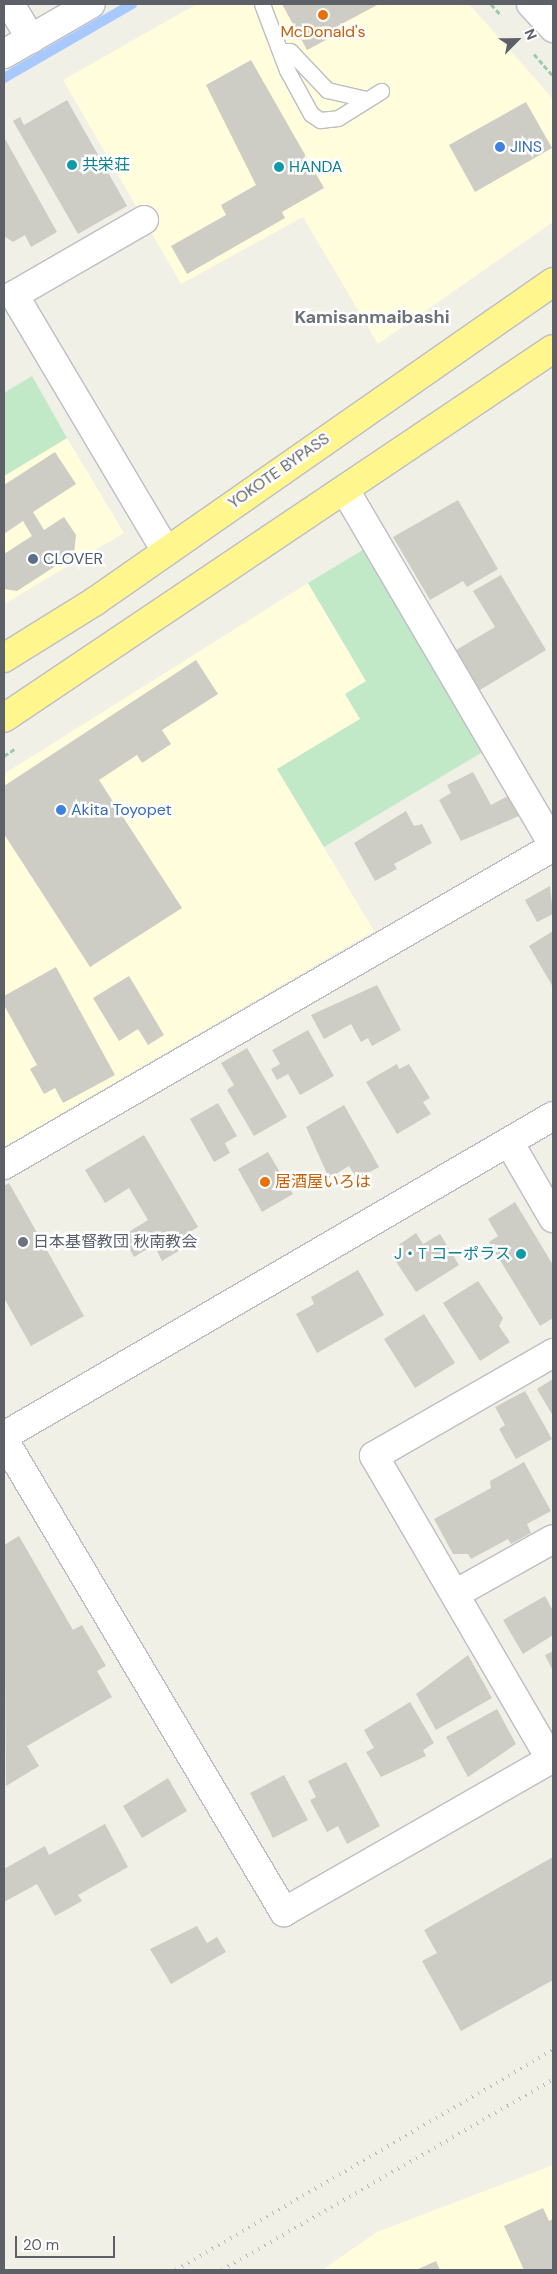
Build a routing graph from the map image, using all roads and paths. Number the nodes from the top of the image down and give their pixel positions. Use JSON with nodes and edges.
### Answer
{"nodes":[{"id":1,"x":10,"y":4,"type":"edge"},
{"id":2,"x":91,"y":4,"type":"edge"},
{"id":3,"x":262,"y":4,"type":"edge"},
{"id":4,"x":531,"y":4,"type":"edge"},
{"id":5,"x":553,"y":28,"type":"edge"},
{"id":6,"x":31,"y":39,"type":"junction"},
{"id":7,"x":283,"y":51,"type":"junction"},
{"id":8,"x":4,"y":54,"type":"edge"},
{"id":9,"x":381,"y":91,"type":"dead end"},
{"id":10,"x":366,"y":99,"type":"junction"},
{"id":11,"x":144,"y":220,"type":"dead end"},
{"id":12,"x":553,"y":282,"type":"edge"},
{"id":13,"x":553,"y":349,"type":"edge"},
{"id":14,"x":346,"y":490,"type":"junction"},
{"id":15,"x":166,"y":551,"type":"junction"},
{"id":16,"x":4,"y":658,"type":"edge"},
{"id":17,"x":4,"y":718,"type":"edge"},
{"id":18,"x":553,"y":846,"type":"edge"},
{"id":19,"x":553,"y":1116,"type":"edge"},
{"id":20,"x":509,"y":1142,"type":"junction"},
{"id":21,"x":4,"y":1165,"type":"edge"},
{"id":22,"x":553,"y":1218,"type":"edge"},
{"id":23,"x":553,"y":1354,"type":"edge"},
{"id":24,"x":4,"y":1436,"type":"edge"},
{"id":25,"x":4,"y":1440,"type":"edge"},
{"id":26,"x":553,"y":1539,"type":"edge"},
{"id":27,"x":455,"y":1594,"type":"junction"},
{"id":28,"x":552,"y":1759,"type":"edge"}],
"edges":[{"from":1,"to":6,"type":"street"},
{"from":2,"to":6,"type":"street"},
{"from":3,"to":7,"type":"lane"},
{"from":4,"to":5,"type":"street"},
{"from":6,"to":8,"type":"street"},
{"from":7,"to":10,"type":"lane"},
{"from":7,"to":10,"type":"lane"},
{"from":9,"to":10,"type":"lane"},
{"from":11,"to":15,"type":"street"},
{"from":12,"to":15,"type":"highway","name":"YOKOTE BYPASS"},
{"from":13,"to":14,"type":"highway"},
{"from":14,"to":17,"type":"highway"},
{"from":14,"to":18,"type":"street"},
{"from":15,"to":16,"type":"highway","name":"YOKOTE BYPASS"},
{"from":18,"to":21,"type":"street"},
{"from":19,"to":20,"type":"street"},
{"from":20,"to":22,"type":"street"},
{"from":20,"to":24,"type":"street"},
{"from":23,"to":27,"type":"street"},
{"from":25,"to":28,"type":"street"},
{"from":26,"to":27,"type":"street"},
{"from":27,"to":28,"type":"street"}]}
